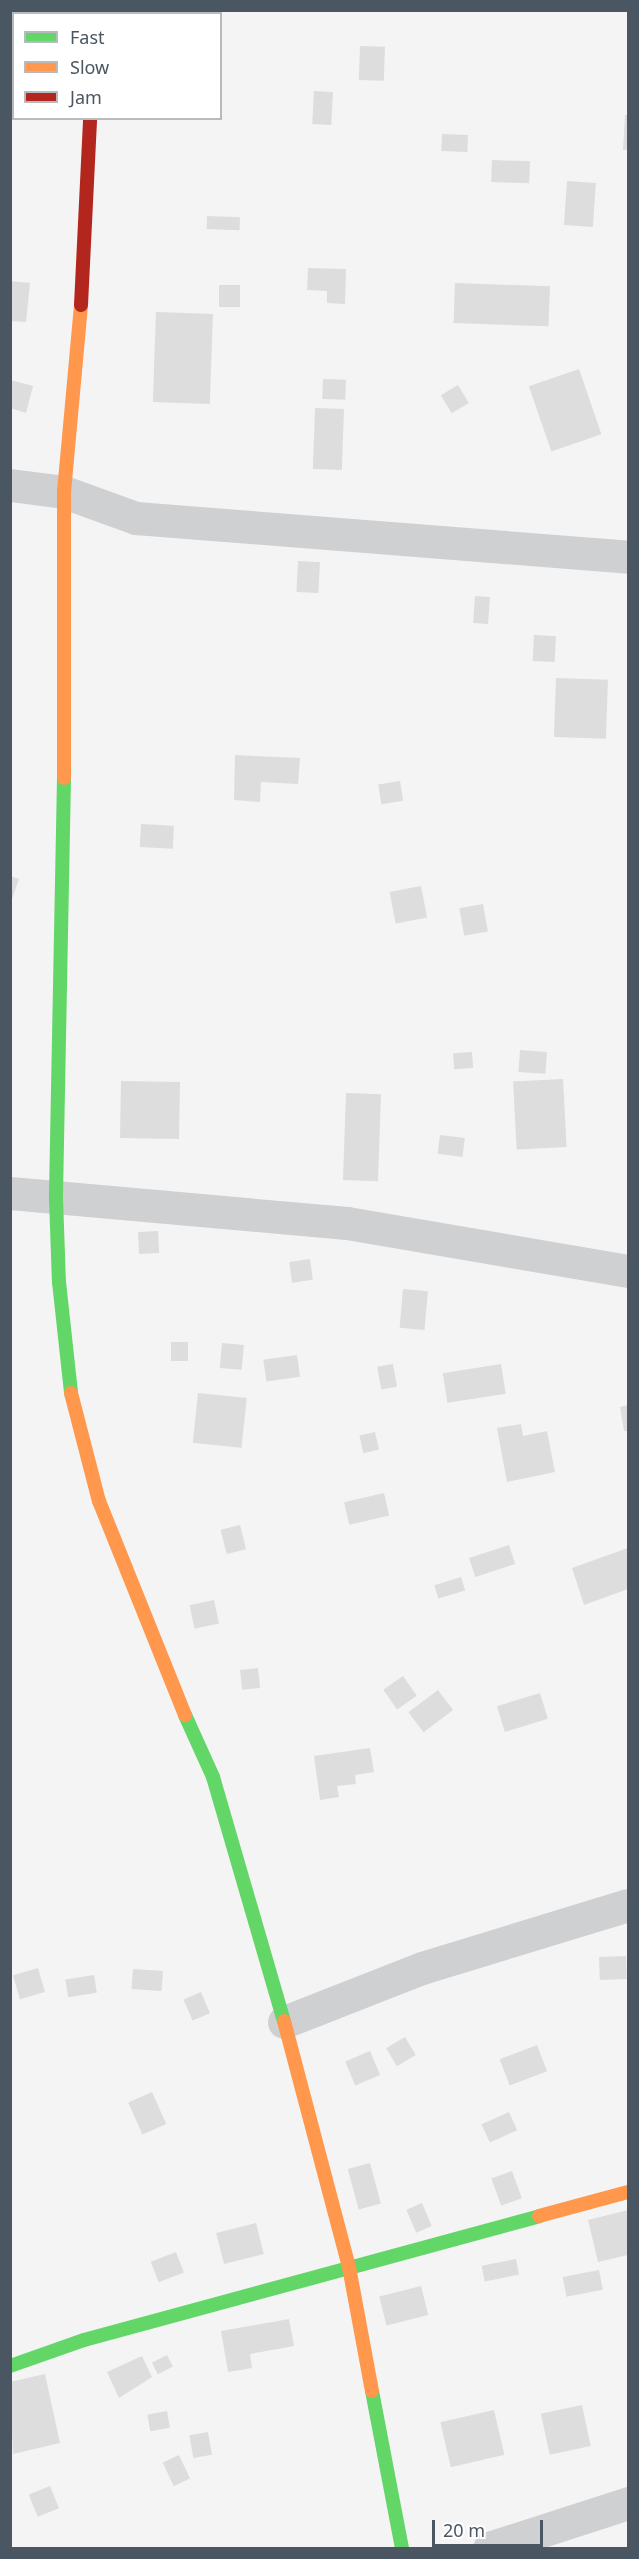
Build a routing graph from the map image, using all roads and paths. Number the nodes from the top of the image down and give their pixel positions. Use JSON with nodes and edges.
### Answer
{"nodes":[{"id":1,"x":90,"y":120,"type":"edge"},
{"id":2,"x":10,"y":485,"type":"edge"},
{"id":3,"x":64,"y":492,"type":"junction"},
{"id":4,"x":628,"y":557,"type":"edge"},
{"id":5,"x":10,"y":1193,"type":"edge"},
{"id":6,"x":57,"y":1197,"type":"junction"},
{"id":7,"x":628,"y":1271,"type":"edge"},
{"id":8,"x":628,"y":1905,"type":"edge"},
{"id":9,"x":284,"y":2022,"type":"junction"},
{"id":10,"x":628,"y":2192,"type":"edge"},
{"id":11,"x":348,"y":2267,"type":"junction"},
{"id":12,"x":10,"y":2366,"type":"edge"},
{"id":13,"x":628,"y":2503,"type":"edge"},
{"id":14,"x":402,"y":2548,"type":"edge"},
{"id":15,"x":489,"y":2548,"type":"edge"}],
"edges":[{"from":1,"to":3,"type":"street"},
{"from":2,"to":3,"type":"street"},
{"from":3,"to":4,"type":"street"},
{"from":3,"to":6,"type":"street"},
{"from":5,"to":6,"type":"street"},
{"from":6,"to":7,"type":"street"},
{"from":6,"to":9,"type":"street"},
{"from":8,"to":9,"type":"street"},
{"from":9,"to":11,"type":"street"},
{"from":10,"to":11,"type":"street"},
{"from":11,"to":12,"type":"street"},
{"from":11,"to":14,"type":"street"},
{"from":13,"to":15,"type":"street"}]}
